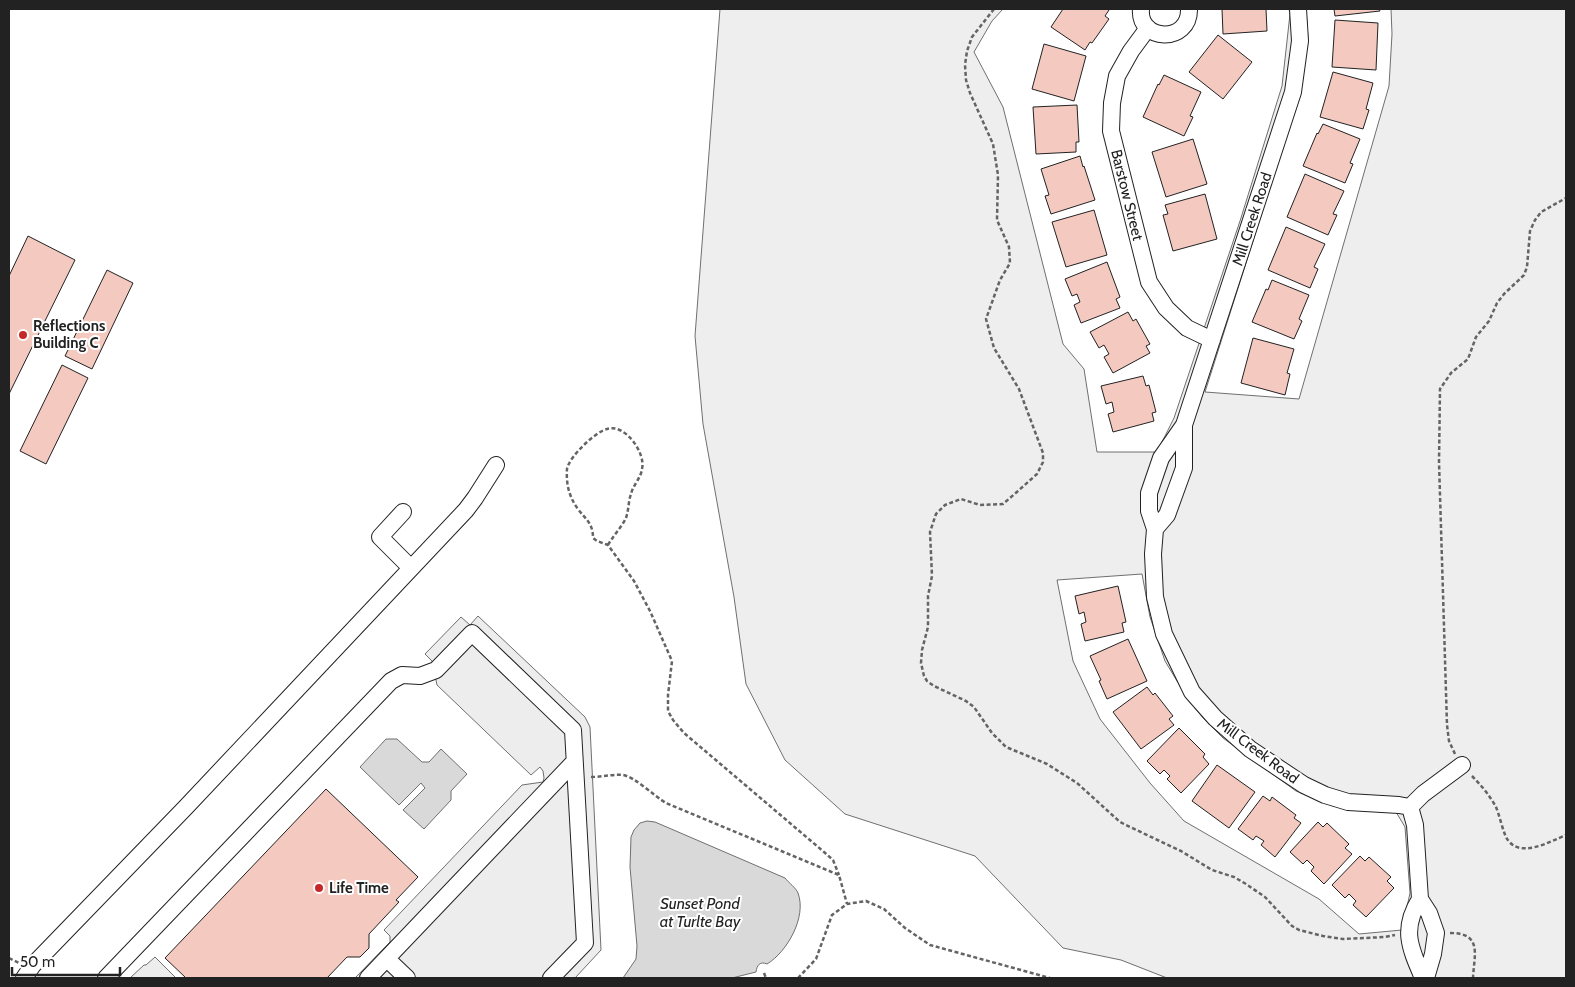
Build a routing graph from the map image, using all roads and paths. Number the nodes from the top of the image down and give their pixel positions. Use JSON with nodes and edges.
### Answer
{"nodes":[{"id":1,"x":994,"y":9,"type":"edge"},
{"id":2,"x":1141,"y":9,"type":"edge"},
{"id":3,"x":1189,"y":9,"type":"edge"},
{"id":4,"x":1298,"y":9,"type":"edge"},
{"id":5,"x":1148,"y":28,"type":"junction"},
{"id":6,"x":1566,"y":198,"type":"edge"},
{"id":7,"x":1212,"y":340,"type":"junction"},
{"id":8,"x":1184,"y":426,"type":"junction"},
{"id":9,"x":496,"y":465,"type":"dead end"},
{"id":10,"x":403,"y":512,"type":"dead end"},
{"id":11,"x":1155,"y":529,"type":"junction"},
{"id":12,"x":608,"y":546,"type":"junction"},
{"id":13,"x":410,"y":568,"type":"junction"},
{"id":14,"x":1462,"y":765,"type":"junction"},
{"id":15,"x":575,"y":770,"type":"junction"},
{"id":16,"x":1410,"y":807,"type":"junction"},
{"id":17,"x":1566,"y":835,"type":"edge"},
{"id":18,"x":839,"y":875,"type":"junction"},
{"id":19,"x":1420,"y":898,"type":"junction"},
{"id":20,"x":847,"y":904,"type":"junction"},
{"id":21,"x":1409,"y":932,"type":"junction"},
{"id":22,"x":1436,"y":933,"type":"junction"},
{"id":23,"x":387,"y":959,"type":"junction"},
{"id":24,"x":764,"y":973,"type":"dead end"},
{"id":25,"x":371,"y":977,"type":"edge"},
{"id":26,"x":24,"y":978,"type":"edge"},
{"id":27,"x":106,"y":978,"type":"edge"},
{"id":28,"x":407,"y":978,"type":"edge"},
{"id":29,"x":551,"y":978,"type":"edge"},
{"id":30,"x":766,"y":978,"type":"edge"},
{"id":31,"x":798,"y":978,"type":"edge"},
{"id":32,"x":1050,"y":978,"type":"edge"},
{"id":33,"x":1424,"y":978,"type":"edge"},
{"id":34,"x":1473,"y":978,"type":"edge"}],
"edges":[{"from":1,"to":21,"type":"path"},
{"from":2,"to":5,"type":"street"},
{"from":3,"to":5,"type":"street"},
{"from":4,"to":7,"type":"street","name":"Mill Creek Road"},
{"from":5,"to":7,"type":"street","name":"Barstow Street"},
{"from":6,"to":14,"type":"path"},
{"from":7,"to":8,"type":"street","name":"Mill Creek Road"},
{"from":8,"to":11,"type":"street","name":"Mill Creek Road"},
{"from":8,"to":11,"type":"street","name":"Mill Creek Road"},
{"from":9,"to":13,"type":"street"},
{"from":10,"to":13,"type":"street"},
{"from":11,"to":16,"type":"street","name":"Mill Creek Road"},
{"from":12,"to":12,"type":"path"},
{"from":12,"to":18,"type":"path"},
{"from":13,"to":26,"type":"street"},
{"from":14,"to":16,"type":"street"},
{"from":14,"to":17,"type":"path"},
{"from":15,"to":18,"type":"path"},
{"from":15,"to":23,"type":"street"},
{"from":15,"to":27,"type":"street"},
{"from":15,"to":29,"type":"street"},
{"from":16,"to":19,"type":"street"},
{"from":18,"to":20,"type":"path"},
{"from":19,"to":21,"type":"street"},
{"from":19,"to":22,"type":"street"},
{"from":20,"to":31,"type":"path"},
{"from":20,"to":32,"type":"path"},
{"from":21,"to":33,"type":"street"},
{"from":22,"to":33,"type":"street"},
{"from":22,"to":34,"type":"path"},
{"from":23,"to":25,"type":"street"},
{"from":23,"to":28,"type":"street"},
{"from":24,"to":30,"type":"path"}]}
